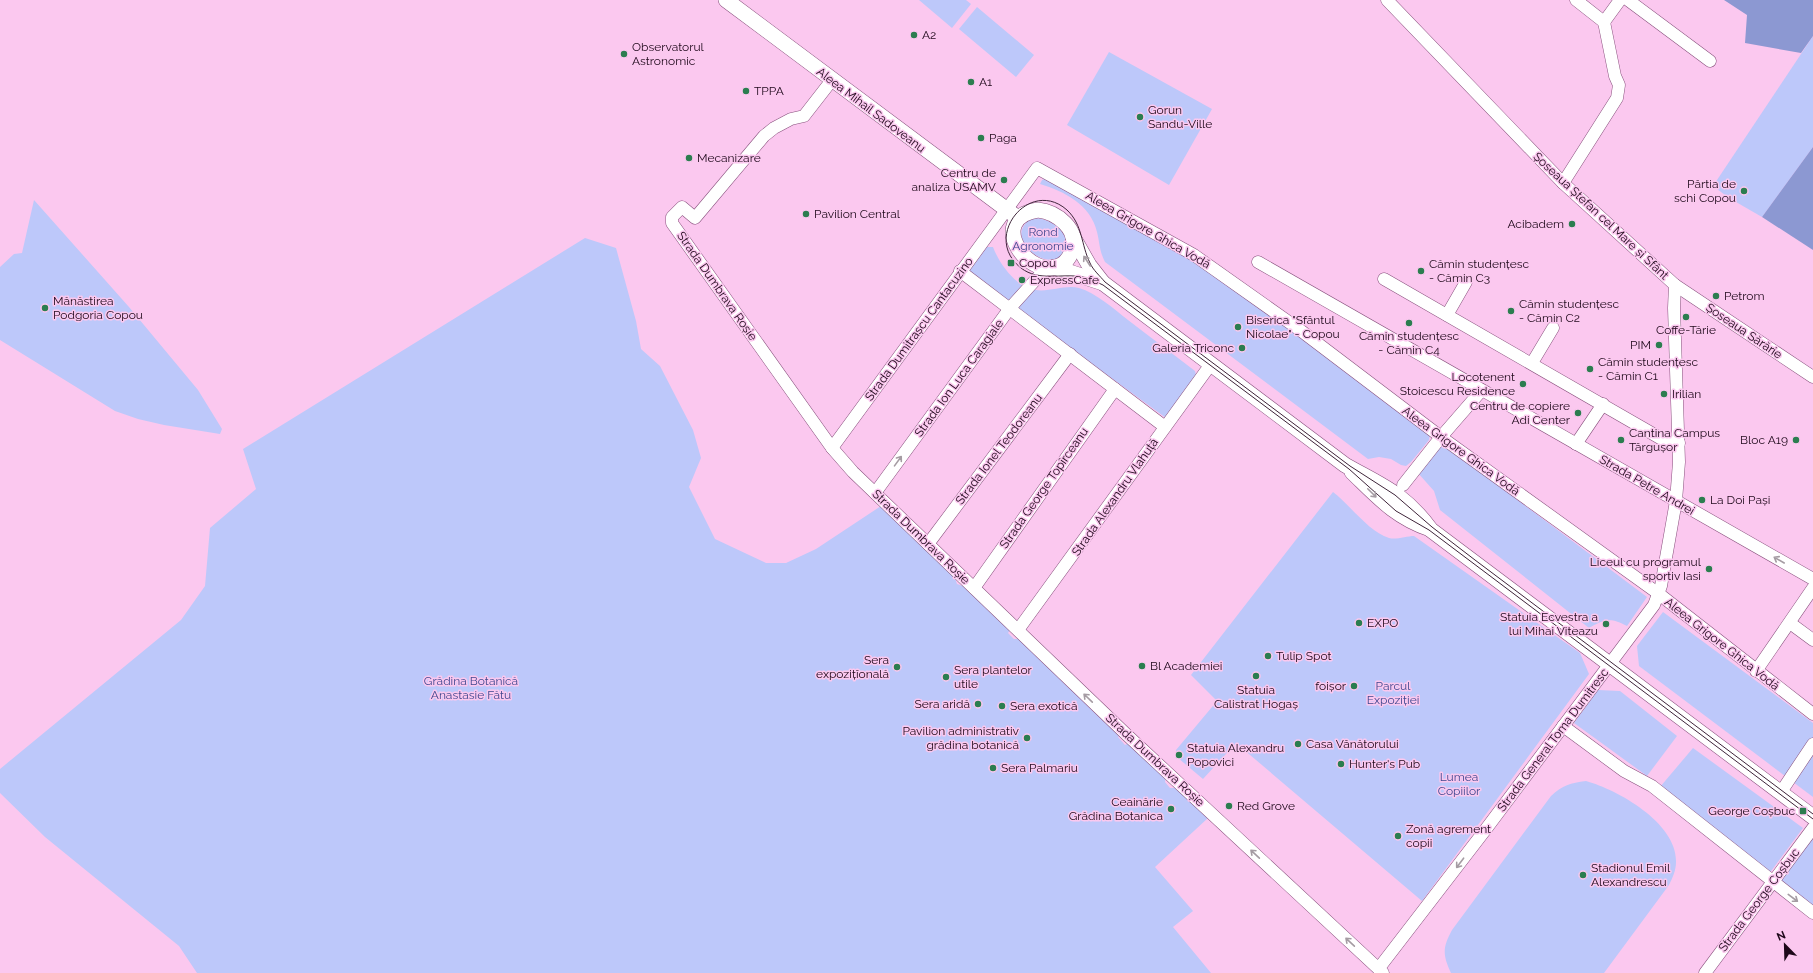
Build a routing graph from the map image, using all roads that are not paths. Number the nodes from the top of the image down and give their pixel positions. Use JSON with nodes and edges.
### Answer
{"nodes":[{"id":1,"x":726,"y":0,"type":"edge"},
{"id":2,"x":1387,"y":0,"type":"edge"},
{"id":3,"x":1576,"y":0,"type":"edge"},
{"id":4,"x":1620,"y":0,"type":"edge"},
{"id":5,"x":1628,"y":0,"type":"edge"},
{"id":6,"x":1604,"y":22,"type":"junction"},
{"id":7,"x":1710,"y":61,"type":"dead end"},
{"id":8,"x":832,"y":80,"type":"junction"},
{"id":9,"x":1037,"y":168,"type":"joint"},
{"id":10,"x":1563,"y":183,"type":"junction"},
{"id":11,"x":1012,"y":214,"type":"junction"},
{"id":12,"x":1073,"y":237,"type":"junction"},
{"id":13,"x":1258,"y":262,"type":"dead end"},
{"id":14,"x":1050,"y":267,"type":"junction"},
{"id":15,"x":960,"y":271,"type":"junction"},
{"id":16,"x":1384,"y":279,"type":"dead end"},
{"id":17,"x":1466,"y":282,"type":"dead end"},
{"id":18,"x":1104,"y":283,"type":"junction"},
{"id":19,"x":1675,"y":285,"type":"junction"},
{"id":20,"x":1010,"y":308,"type":"junction"},
{"id":21,"x":1447,"y":315,"type":"junction"},
{"id":22,"x":1554,"y":328,"type":"dead end"},
{"id":23,"x":1070,"y":354,"type":"junction"},
{"id":24,"x":1532,"y":362,"type":"junction"},
{"id":25,"x":1211,"y":364,"type":"junction"},
{"id":26,"x":1813,"y":377,"type":"edge"},
{"id":27,"x":1115,"y":389,"type":"junction"},
{"id":28,"x":1481,"y":390,"type":"junction"},
{"id":29,"x":1603,"y":404,"type":"junction"},
{"id":30,"x":1165,"y":427,"type":"junction"},
{"id":31,"x":1441,"y":437,"type":"junction"},
{"id":32,"x":1679,"y":443,"type":"junction"},
{"id":33,"x":1576,"y":444,"type":"junction"},
{"id":34,"x":832,"y":448,"type":"junction"},
{"id":35,"x":1403,"y":485,"type":"dead end"},
{"id":36,"x":875,"y":493,"type":"junction"},
{"id":37,"x":1676,"y":502,"type":"junction"},
{"id":38,"x":928,"y":544,"type":"junction"},
{"id":39,"x":1813,"y":579,"type":"edge"},
{"id":40,"x":974,"y":588,"type":"junction"},
{"id":41,"x":1813,"y":588,"type":"edge"},
{"id":42,"x":1658,"y":594,"type":"junction"},
{"id":43,"x":1790,"y":623,"type":"junction"},
{"id":44,"x":1018,"y":630,"type":"junction"},
{"id":45,"x":1813,"y":640,"type":"edge"},
{"id":46,"x":1610,"y":664,"type":"junction"},
{"id":47,"x":1756,"y":672,"type":"junction"},
{"id":48,"x":1813,"y":714,"type":"edge"},
{"id":49,"x":1563,"y":726,"type":"junction"},
{"id":50,"x":1813,"y":744,"type":"edge"},
{"id":51,"x":1780,"y":792,"type":"junction"},
{"id":52,"x":1813,"y":817,"type":"edge"},
{"id":53,"x":1813,"y":828,"type":"edge"},
{"id":54,"x":1773,"y":883,"type":"junction"},
{"id":55,"x":1813,"y":913,"type":"edge"},
{"id":56,"x":1381,"y":971,"type":"edge"},
{"id":57,"x":1705,"y":973,"type":"edge"}],
"edges":[{"from":1,"to":8,"type":"main road","name":"Aleea Mihail Sadoveanu"},
{"from":2,"to":10,"type":"street","name":"Șoseaua Ștefan cel Mare și Sfânt"},
{"from":3,"to":6,"type":"street"},
{"from":4,"to":6,"type":"street"},
{"from":5,"to":7,"type":"street"},
{"from":6,"to":10,"type":"street"},
{"from":8,"to":11,"type":"main road","name":"Aleea Mihail Sadoveanu"},
{"from":8,"to":34,"type":"street","name":"Strada Dumbrava Roșie"},
{"from":9,"to":11,"type":"street","name":"Strada Dumitrașcu Cantacuzino"},
{"from":9,"to":31,"type":"street","name":"Aleea Grigore Ghica Vodă"},
{"from":10,"to":19,"type":"street","name":"Șoseaua Ștefan cel Mare și Sfânt"},
{"from":11,"to":12,"type":"main road"},
{"from":11,"to":14,"type":"main road"},
{"from":11,"to":15,"type":"street","name":"Strada Dumitrașcu Cantacuzino"},
{"from":12,"to":14,"type":"main road"},
{"from":18,"to":12,"type":"main road","one_way":true},
{"from":13,"to":28,"type":"street","name":"Strada Petre Andrei"},
{"from":14,"to":18,"type":"main road"},
{"from":14,"to":20,"type":"street","name":"Strada Ion Luca Caragiale"},
{"from":15,"to":20,"type":"street"},
{"from":15,"to":34,"type":"street","name":"Strada Dumitrașcu Cantacuzino"},
{"from":16,"to":21,"type":"street"},
{"from":17,"to":21,"type":"street"},
{"from":18,"to":25,"type":"main road"},
{"from":19,"to":26,"type":"street","name":"Șoseaua Sărărie"},
{"from":19,"to":32,"type":"street","name":"Șoseaua Ștefan cel Mare și Sfânt"},
{"from":20,"to":23,"type":"street"},
{"from":36,"to":20,"type":"street","name":"Strada Ion Luca Caragiale","one_way":true},
{"from":21,"to":24,"type":"street"},
{"from":22,"to":24,"type":"street"},
{"from":23,"to":27,"type":"street"},
{"from":23,"to":38,"type":"street","name":"Strada Ionel Teodoreanu"},
{"from":24,"to":29,"type":"street"},
{"from":25,"to":30,"type":"street","name":"Strada Alexandru Vlahuță"},
{"from":25,"to":46,"type":"main road"},
{"from":27,"to":30,"type":"street"},
{"from":27,"to":40,"type":"street","name":"Strada George Topîrceanu"},
{"from":28,"to":31,"type":"street"},
{"from":28,"to":33,"type":"street","name":"Strada Petre Andrei"},
{"from":29,"to":32,"type":"street"},
{"from":29,"to":33,"type":"street"},
{"from":30,"to":44,"type":"street","name":"Strada Alexandru Vlahuță"},
{"from":31,"to":35,"type":"street"},
{"from":31,"to":42,"type":"street","name":"Aleea Grigore Ghica Vodă"},
{"from":32,"to":37,"type":"street","name":"Șoseaua Ștefan cel Mare și Sfânt"},
{"from":33,"to":37,"type":"street","name":"Strada Petre Andrei"},
{"from":34,"to":36,"type":"street","name":"Strada Dumbrava Roșie"},
{"from":36,"to":38,"type":"street","name":"Strada Dumbrava Roșie"},
{"from":39,"to":37,"type":"street","name":"Strada Petre Andrei","one_way":true},
{"from":37,"to":42,"type":"street","name":"Șoseaua Ștefan cel Mare și Sfânt"},
{"from":38,"to":40,"type":"street","name":"Strada Dumbrava Roșie"},
{"from":40,"to":44,"type":"street","name":"Strada Dumbrava Roșie"},
{"from":41,"to":43,"type":"street"},
{"from":42,"to":46,"type":"street","name":"Șoseaua Ștefan cel Mare și Sfânt"},
{"from":42,"to":47,"type":"street","name":"Aleea Grigore Ghica Vodă"},
{"from":43,"to":45,"type":"street"},
{"from":43,"to":47,"type":"street"},
{"from":56,"to":44,"type":"street","name":"Strada Dumbrava Roșie","one_way":true},
{"from":46,"to":49,"type":"street","name":"Strada General Toma Dumitresc"},
{"from":46,"to":51,"type":"main road"},
{"from":47,"to":48,"type":"street","name":"Aleea Grigore Ghica Vodă"},
{"from":49,"to":54,"type":"street"},
{"from":49,"to":56,"type":"street","name":"Strada General Toma Dumitresc","one_way":true},
{"from":50,"to":51,"type":"street"},
{"from":51,"to":52,"type":"main road"},
{"from":53,"to":54,"type":"street","name":"Strada George Coșbuc"},
{"from":54,"to":55,"type":"street","one_way":true},
{"from":54,"to":57,"type":"street","name":"Strada George Coșbuc"}]}
